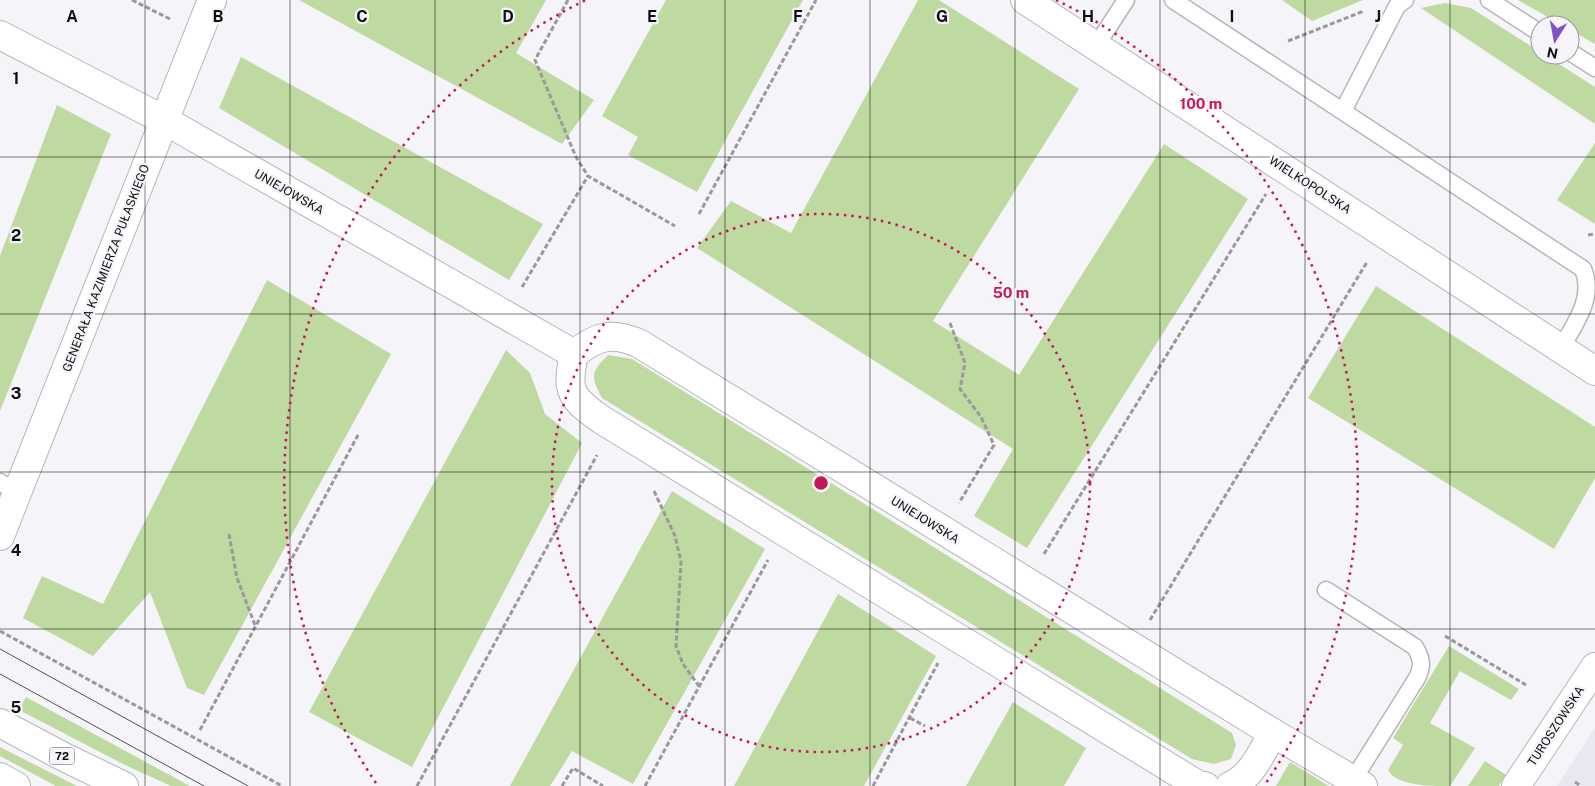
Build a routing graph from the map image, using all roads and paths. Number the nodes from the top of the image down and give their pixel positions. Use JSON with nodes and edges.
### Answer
{"nodes":[{"id":1,"x":132,"y":0,"type":"edge"},
{"id":2,"x":212,"y":0,"type":"edge"},
{"id":3,"x":568,"y":0,"type":"edge"},
{"id":4,"x":816,"y":0,"type":"edge"},
{"id":5,"x":1025,"y":0,"type":"edge"},
{"id":6,"x":1126,"y":0,"type":"edge"},
{"id":7,"x":1173,"y":0,"type":"edge"},
{"id":8,"x":1405,"y":0,"type":"edge"},
{"id":9,"x":1489,"y":0,"type":"edge"},
{"id":10,"x":1366,"y":10,"type":"dead end"},
{"id":11,"x":170,"y":20,"type":"dead end"},
{"id":12,"x":1530,"y":26,"type":"edge"},
{"id":13,"x":0,"y":35,"type":"edge"},
{"id":14,"x":1288,"y":41,"type":"dead end"},
{"id":15,"x":1096,"y":46,"type":"junction"},
{"id":16,"x":1580,"y":58,"type":"edge"},
{"id":17,"x":1595,"y":68,"type":"edge"},
{"id":18,"x":1343,"y":110,"type":"junction"},
{"id":19,"x":164,"y":120,"type":"junction"},
{"id":20,"x":588,"y":176,"type":"junction"},
{"id":21,"x":1267,"y":193,"type":"dead end"},
{"id":22,"x":699,"y":214,"type":"dead end"},
{"id":23,"x":675,"y":226,"type":"dead end"},
{"id":24,"x":1595,"y":234,"type":"edge"},
{"id":25,"x":1588,"y":236,"type":"dead end"},
{"id":26,"x":1368,"y":259,"type":"dead end"},
{"id":27,"x":522,"y":287,"type":"dead end"},
{"id":28,"x":950,"y":324,"type":"dead end"},
{"id":29,"x":1561,"y":348,"type":"junction"},
{"id":30,"x":574,"y":354,"type":"junction"},
{"id":31,"x":1595,"y":370,"type":"edge"},
{"id":32,"x":358,"y":436,"type":"dead end"},
{"id":33,"x":598,"y":453,"type":"dead end"},
{"id":34,"x":9,"y":488,"type":"edge"},
{"id":35,"x":653,"y":488,"type":"dead end"},
{"id":36,"x":958,"y":504,"type":"dead end"},
{"id":37,"x":229,"y":534,"type":"dead end"},
{"id":38,"x":0,"y":536,"type":"edge"},
{"id":39,"x":1043,"y":555,"type":"dead end"},
{"id":40,"x":768,"y":559,"type":"dead end"},
{"id":41,"x":1326,"y":590,"type":"dead end"},
{"id":42,"x":1150,"y":621,"type":"dead end"},
{"id":43,"x":256,"y":626,"type":"junction"},
{"id":44,"x":0,"y":631,"type":"edge"},
{"id":45,"x":1445,"y":636,"type":"dead end"},
{"id":46,"x":942,"y":656,"type":"dead end"},
{"id":47,"x":1595,"y":667,"type":"edge"},
{"id":48,"x":1526,"y":685,"type":"dead end"},
{"id":49,"x":699,"y":686,"type":"junction"},
{"id":50,"x":910,"y":718,"type":"junction"},
{"id":51,"x":0,"y":724,"type":"edge"},
{"id":52,"x":925,"y":726,"type":"dead end"},
{"id":53,"x":200,"y":730,"type":"dead end"},
{"id":54,"x":1273,"y":733,"type":"junction"},
{"id":55,"x":0,"y":777,"type":"edge"},
{"id":56,"x":1240,"y":782,"type":"edge"},
{"id":57,"x":1575,"y":782,"type":"dead end"},
{"id":58,"x":1358,"y":783,"type":"edge"},
{"id":59,"x":16,"y":786,"type":"edge"},
{"id":60,"x":124,"y":786,"type":"edge"},
{"id":61,"x":282,"y":786,"type":"edge"},
{"id":62,"x":417,"y":786,"type":"edge"},
{"id":63,"x":562,"y":786,"type":"edge"},
{"id":64,"x":603,"y":786,"type":"edge"},
{"id":65,"x":646,"y":786,"type":"edge"},
{"id":66,"x":873,"y":786,"type":"edge"},
{"id":67,"x":1205,"y":786,"type":"edge"},
{"id":68,"x":1516,"y":786,"type":"edge"},
{"id":69,"x":1581,"y":786,"type":"edge"}],
"edges":[{"from":1,"to":11,"type":"path"},
{"from":2,"to":19,"type":"street","name":"GENERAŁA KAZIMIERZA PUŁASKIEGO"},
{"from":3,"to":20,"type":"path"},
{"from":4,"to":22,"type":"path"},
{"from":5,"to":15,"type":"street","name":"WIELKOPOLSKA"},
{"from":6,"to":15,"type":"lane"},
{"from":7,"to":18,"type":"lane"},
{"from":8,"to":18,"type":"lane"},
{"from":9,"to":12,"type":"lane"},
{"from":10,"to":14,"type":"path"},
{"from":13,"to":19,"type":"street","name":"UNIEJOWSKA"},
{"from":15,"to":29,"type":"street","name":"WIELKOPOLSKA"},
{"from":16,"to":17,"type":"lane"},
{"from":18,"to":29,"type":"lane"},
{"from":19,"to":30,"type":"street","name":"UNIEJOWSKA"},
{"from":19,"to":34,"type":"street","name":"GENERAŁA KAZIMIERZA PUŁASKIEGO"},
{"from":20,"to":23,"type":"path"},
{"from":20,"to":27,"type":"path"},
{"from":21,"to":39,"type":"path"},
{"from":24,"to":25,"type":"path"},
{"from":26,"to":42,"type":"path"},
{"from":28,"to":36,"type":"path"},
{"from":29,"to":31,"type":"street","name":"WIELKOPOLSKA"},
{"from":30,"to":54,"type":"street","name":"UNIEJOWSKA"},
{"from":30,"to":67,"type":"street"},
{"from":32,"to":43,"type":"path"},
{"from":33,"to":62,"type":"path"},
{"from":34,"to":38,"type":"street","name":"GENERAŁA KAZIMIERZA PUŁASKIEGO"},
{"from":35,"to":49,"type":"path"},
{"from":37,"to":43,"type":"path"},
{"from":40,"to":49,"type":"path"},
{"from":41,"to":58,"type":"lane"},
{"from":43,"to":53,"type":"path"},
{"from":44,"to":61,"type":"path"},
{"from":45,"to":48,"type":"path"},
{"from":46,"to":50,"type":"path"},
{"from":47,"to":68,"type":"street","name":"TUROSZOWSKA"},
{"from":49,"to":65,"type":"path"},
{"from":50,"to":52,"type":"path"},
{"from":50,"to":66,"type":"path"},
{"from":51,"to":60,"type":"street","number":"72"},
{"from":54,"to":56,"type":"street"},
{"from":54,"to":58,"type":"street","name":"UNIEJOWSKA"},
{"from":55,"to":59,"type":"street"},
{"from":57,"to":69,"type":"path"},
{"from":63,"to":64,"type":"path"}]}
